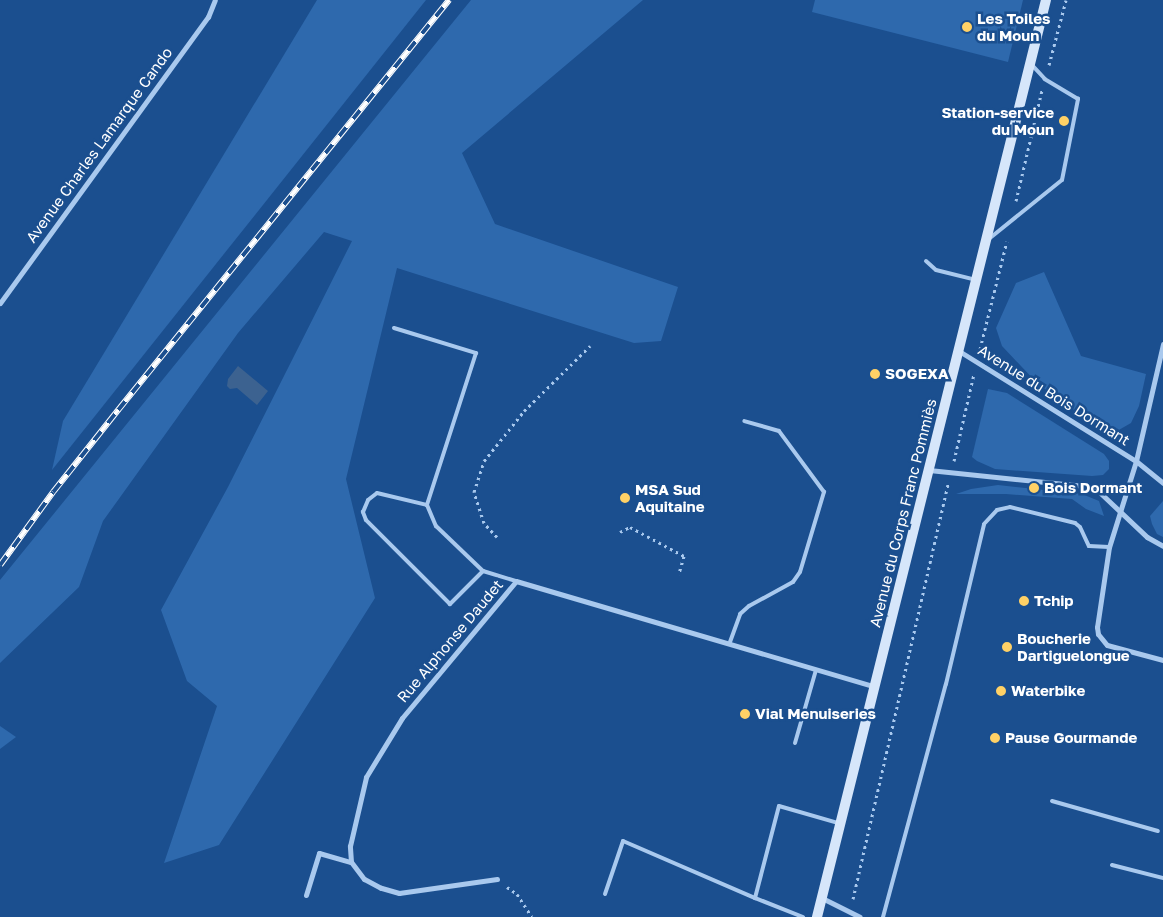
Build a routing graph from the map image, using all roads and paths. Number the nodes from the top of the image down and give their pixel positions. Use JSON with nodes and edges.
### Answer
{"nodes":[{"id":1,"x":215,"y":0,"type":"edge"},
{"id":2,"x":1046,"y":0,"type":"edge"},
{"id":3,"x":1030,"y":64,"type":"junction"},
{"id":4,"x":986,"y":241,"type":"junction"},
{"id":5,"x":926,"y":261,"type":"dead end"},
{"id":6,"x":976,"y":280,"type":"junction"},
{"id":7,"x":0,"y":303,"type":"edge"},
{"id":8,"x":394,"y":328,"type":"dead end"},
{"id":9,"x":1163,"y":344,"type":"edge"},
{"id":10,"x":590,"y":346,"type":"dead end"},
{"id":11,"x":958,"y":351,"type":"junction"},
{"id":12,"x":744,"y":421,"type":"dead end"},
{"id":13,"x":1136,"y":461,"type":"junction"},
{"id":14,"x":929,"y":470,"type":"junction"},
{"id":15,"x":1163,"y":483,"type":"edge"},
{"id":16,"x":427,"y":505,"type":"junction"},
{"id":17,"x":1120,"y":509,"type":"junction"},
{"id":18,"x":620,"y":532,"type":"dead end"},
{"id":19,"x":497,"y":537,"type":"dead end"},
{"id":20,"x":1163,"y":546,"type":"edge"},
{"id":21,"x":1109,"y":547,"type":"junction"},
{"id":22,"x":483,"y":571,"type":"junction"},
{"id":23,"x":679,"y":574,"type":"dead end"},
{"id":24,"x":516,"y":581,"type":"junction"},
{"id":25,"x":730,"y":642,"type":"junction"},
{"id":26,"x":1163,"y":660,"type":"edge"},
{"id":27,"x":816,"y":670,"type":"junction"},
{"id":28,"x":876,"y":687,"type":"junction"},
{"id":29,"x":795,"y":743,"type":"dead end"},
{"id":30,"x":1052,"y":801,"type":"dead end"},
{"id":31,"x":841,"y":823,"type":"junction"},
{"id":32,"x":1158,"y":831,"type":"dead end"},
{"id":33,"x":351,"y":862,"type":"junction"},
{"id":34,"x":1112,"y":865,"type":"dead end"},
{"id":35,"x":1163,"y":878,"type":"edge"},
{"id":36,"x":497,"y":879,"type":"joint"},
{"id":37,"x":605,"y":894,"type":"dead end"},
{"id":38,"x":306,"y":895,"type":"dead end"},
{"id":39,"x":755,"y":898,"type":"junction"},
{"id":40,"x":822,"y":898,"type":"junction"},
{"id":41,"x":532,"y":917,"type":"edge"},
{"id":42,"x":803,"y":917,"type":"edge"},
{"id":43,"x":817,"y":917,"type":"edge"},
{"id":44,"x":860,"y":917,"type":"edge"},
{"id":45,"x":883,"y":917,"type":"edge"}],
"edges":[{"from":1,"to":7,"type":"street","name":"Avenue Charles Lamarque Cando"},
{"from":2,"to":3,"type":"main road","name":"Avenue du Corps Franc Pommiès"},
{"from":3,"to":4,"type":"main road","name":"Avenue du Corps Franc Pommiès"},
{"from":3,"to":4,"type":"lane"},
{"from":4,"to":6,"type":"main road","name":"Avenue du Corps Franc Pommiès"},
{"from":5,"to":6,"type":"lane"},
{"from":6,"to":11,"type":"main road","name":"Avenue du Corps Franc Pommiès"},
{"from":8,"to":16,"type":"lane"},
{"from":9,"to":13,"type":"street","name":"Avenue du Bois Dormant"},
{"from":10,"to":19,"type":"path"},
{"from":11,"to":13,"type":"street","name":"Avenue du Bois Dormant"},
{"from":11,"to":14,"type":"main road","name":"Avenue du Corps Franc Pommiès"},
{"from":12,"to":25,"type":"lane"},
{"from":13,"to":15,"type":"street","name":"Avenue du Bois Dormant"},
{"from":13,"to":17,"type":"street","name":"Avenue du Bois Dormant"},
{"from":14,"to":17,"type":"street"},
{"from":14,"to":28,"type":"main road","name":"Avenue du Corps Franc Pommiès"},
{"from":16,"to":22,"type":"lane"},
{"from":16,"to":22,"type":"lane"},
{"from":17,"to":20,"type":"street"},
{"from":17,"to":21,"type":"street","name":"Avenue du Bois Dormant"},
{"from":18,"to":23,"type":"path"},
{"from":21,"to":26,"type":"street","name":"Avenue du Bois Dormant"},
{"from":21,"to":45,"type":"lane"},
{"from":22,"to":24,"type":"lane"},
{"from":24,"to":25,"type":"street","name":"Rue Alphonse Daudet"},
{"from":24,"to":33,"type":"street","name":"Rue Alphonse Daudet"},
{"from":25,"to":27,"type":"street","name":"Rue Alphonse Daudet"},
{"from":27,"to":28,"type":"street","name":"Rue Alphonse Daudet"},
{"from":27,"to":29,"type":"lane"},
{"from":28,"to":31,"type":"main road","name":"Avenue du Corps Franc Pommiès"},
{"from":30,"to":32,"type":"lane"},
{"from":31,"to":39,"type":"lane"},
{"from":31,"to":40,"type":"main road","name":"Avenue du Corps Franc Pommiès"},
{"from":33,"to":36,"type":"street"},
{"from":33,"to":38,"type":"street"},
{"from":34,"to":35,"type":"lane"},
{"from":36,"to":41,"type":"path"},
{"from":37,"to":39,"type":"lane"},
{"from":39,"to":42,"type":"lane"},
{"from":40,"to":43,"type":"main road","name":"Avenue du Corps Franc Pommiès"},
{"from":40,"to":44,"type":"street"}]}
